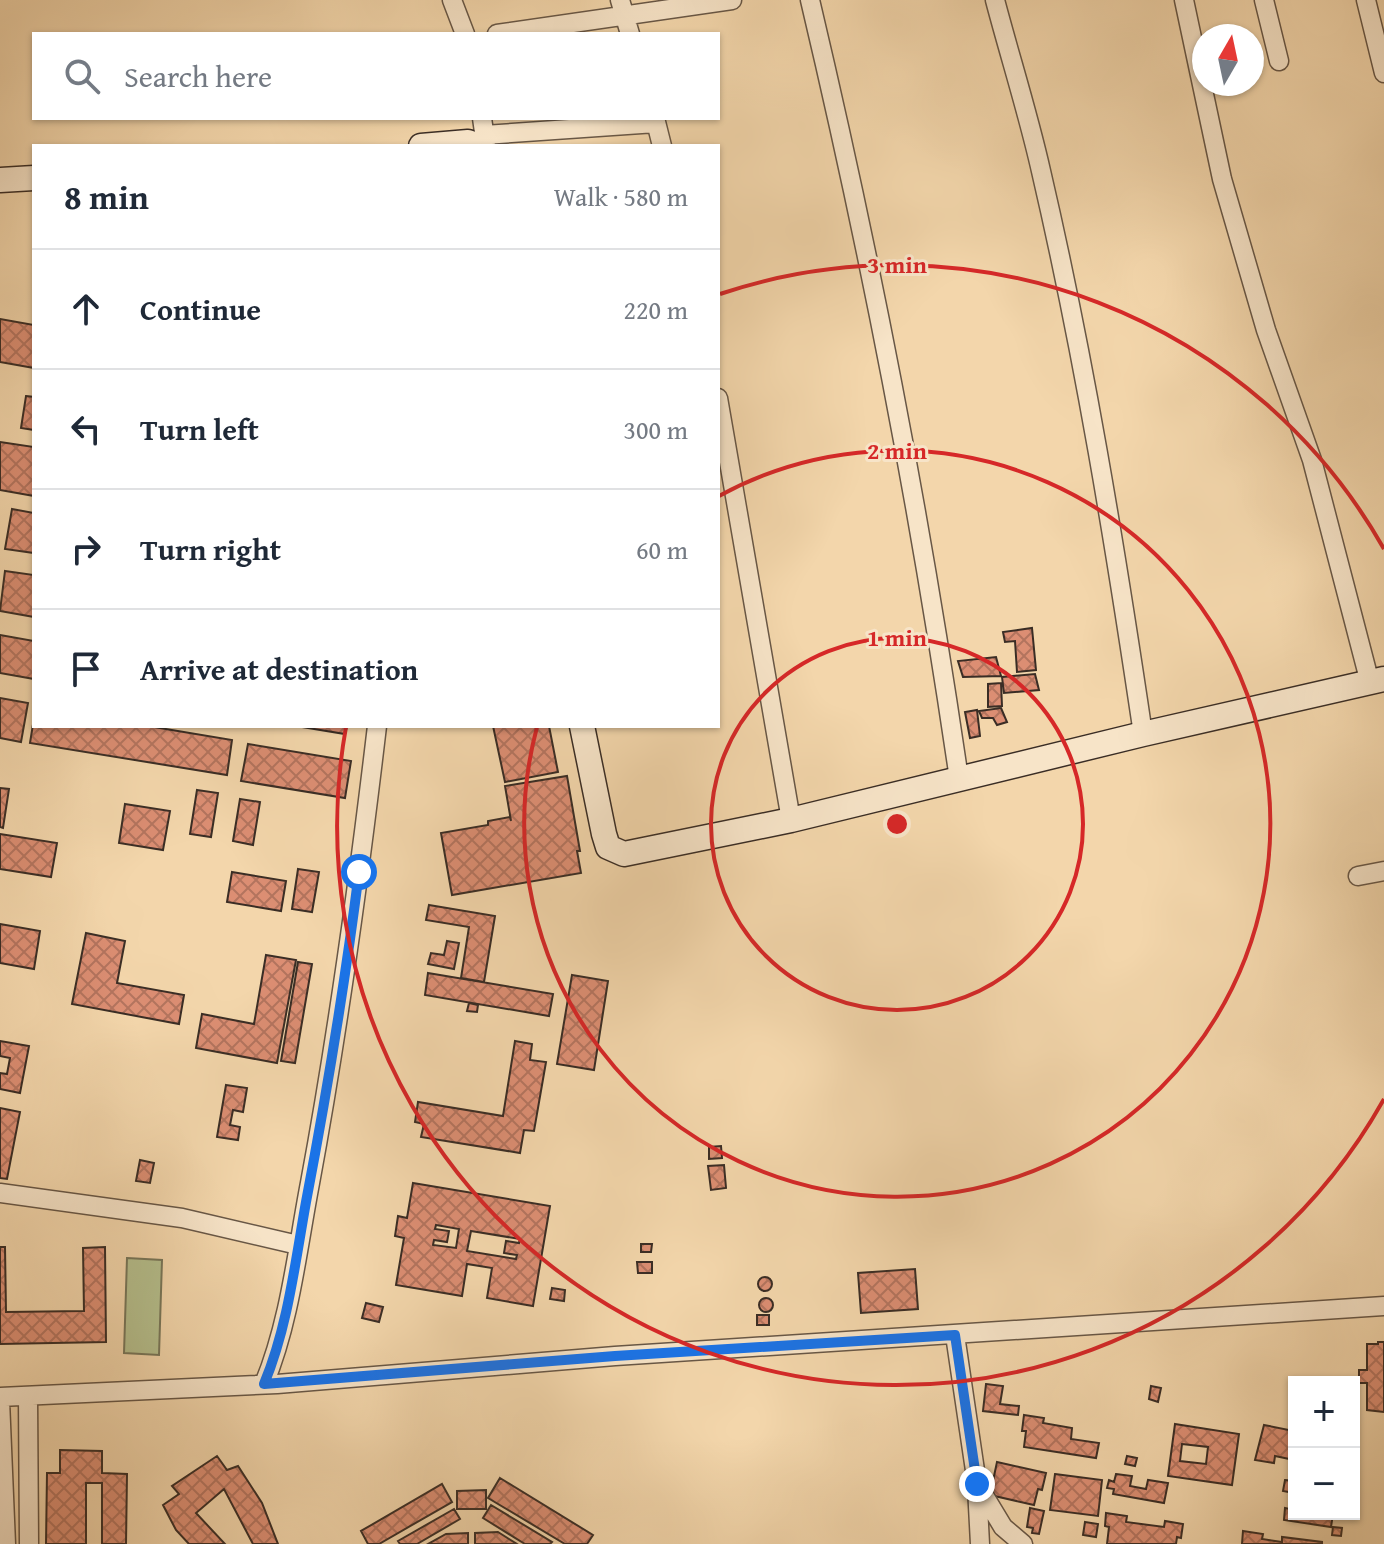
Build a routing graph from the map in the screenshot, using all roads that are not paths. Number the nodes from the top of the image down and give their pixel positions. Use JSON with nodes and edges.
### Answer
{"nodes":[{"id":1,"x":452,"y":0,"type":"edge"},
{"id":2,"x":732,"y":0,"type":"edge"},
{"id":3,"x":810,"y":0,"type":"edge"},
{"id":4,"x":995,"y":0,"type":"edge"},
{"id":5,"x":1184,"y":0,"type":"edge"},
{"id":6,"x":1264,"y":0,"type":"edge"},
{"id":7,"x":1366,"y":0,"type":"edge"},
{"id":8,"x":622,"y":7,"type":"edge"},
{"id":9,"x":464,"y":32,"type":"edge"},
{"id":10,"x":506,"y":32,"type":"edge"},
{"id":11,"x":629,"y":32,"type":"edge"},
{"id":12,"x":1279,"y":61,"type":"dead end"},
{"id":13,"x":1384,"y":73,"type":"edge"},
{"id":14,"x":656,"y":121,"type":"edge"},
{"id":15,"x":483,"y":136,"type":"edge"},
{"id":16,"x":444,"y":144,"type":"edge"},
{"id":17,"x":662,"y":144,"type":"edge"},
{"id":18,"x":32,"y":178,"type":"edge"},
{"id":19,"x":0,"y":180,"type":"edge"},
{"id":20,"x":720,"y":410,"type":"edge"},
{"id":21,"x":1377,"y":681,"type":"edge"},
{"id":22,"x":377,"y":728,"type":"edge"},
{"id":23,"x":582,"y":728,"type":"edge"},
{"id":24,"x":1143,"y":734,"type":"junction"},
{"id":25,"x":959,"y":779,"type":"junction"},
{"id":26,"x":791,"y":820,"type":"junction"},
{"id":27,"x":1384,"y":871,"type":"edge"},
{"id":28,"x":1358,"y":876,"type":"dead end"},
{"id":29,"x":0,"y":1193,"type":"edge"},
{"id":30,"x":298,"y":1245,"type":"junction"},
{"id":31,"x":1384,"y":1306,"type":"edge"},
{"id":32,"x":955,"y":1335,"type":"junction"},
{"id":33,"x":264,"y":1384,"type":"junction"},
{"id":34,"x":28,"y":1396,"type":"junction"},
{"id":35,"x":0,"y":1399,"type":"edge"},
{"id":36,"x":977,"y":1484,"type":"junction"},
{"id":37,"x":6,"y":1544,"type":"edge"},
{"id":38,"x":29,"y":1544,"type":"edge"},
{"id":39,"x":980,"y":1544,"type":"edge"},
{"id":40,"x":1023,"y":1544,"type":"edge"}],
"edges":[{"from":1,"to":9,"type":"street"},
{"from":2,"to":8,"type":"street"},
{"from":3,"to":25,"type":"street"},
{"from":4,"to":24,"type":"street"},
{"from":5,"to":21,"type":"street"},
{"from":6,"to":12,"type":"street"},
{"from":7,"to":13,"type":"street"},
{"from":8,"to":10,"type":"street"},
{"from":8,"to":11,"type":"street"},
{"from":14,"to":15,"type":"street"},
{"from":14,"to":17,"type":"street"},
{"from":15,"to":16,"type":"main road"},
{"from":18,"to":19,"type":"main road"},
{"from":20,"to":26,"type":"street"},
{"from":21,"to":24,"type":"main road"},
{"from":22,"to":30,"type":"street"},
{"from":23,"to":26,"type":"main road"},
{"from":24,"to":25,"type":"main road"},
{"from":25,"to":26,"type":"main road"},
{"from":27,"to":28,"type":"street"},
{"from":29,"to":30,"type":"street"},
{"from":30,"to":33,"type":"street"},
{"from":31,"to":32,"type":"street"},
{"from":32,"to":33,"type":"street"},
{"from":32,"to":36,"type":"street"},
{"from":33,"to":34,"type":"street"},
{"from":34,"to":35,"type":"street"},
{"from":34,"to":38,"type":"street"},
{"from":35,"to":37,"type":"street"},
{"from":36,"to":39,"type":"street"},
{"from":36,"to":40,"type":"street"}]}
